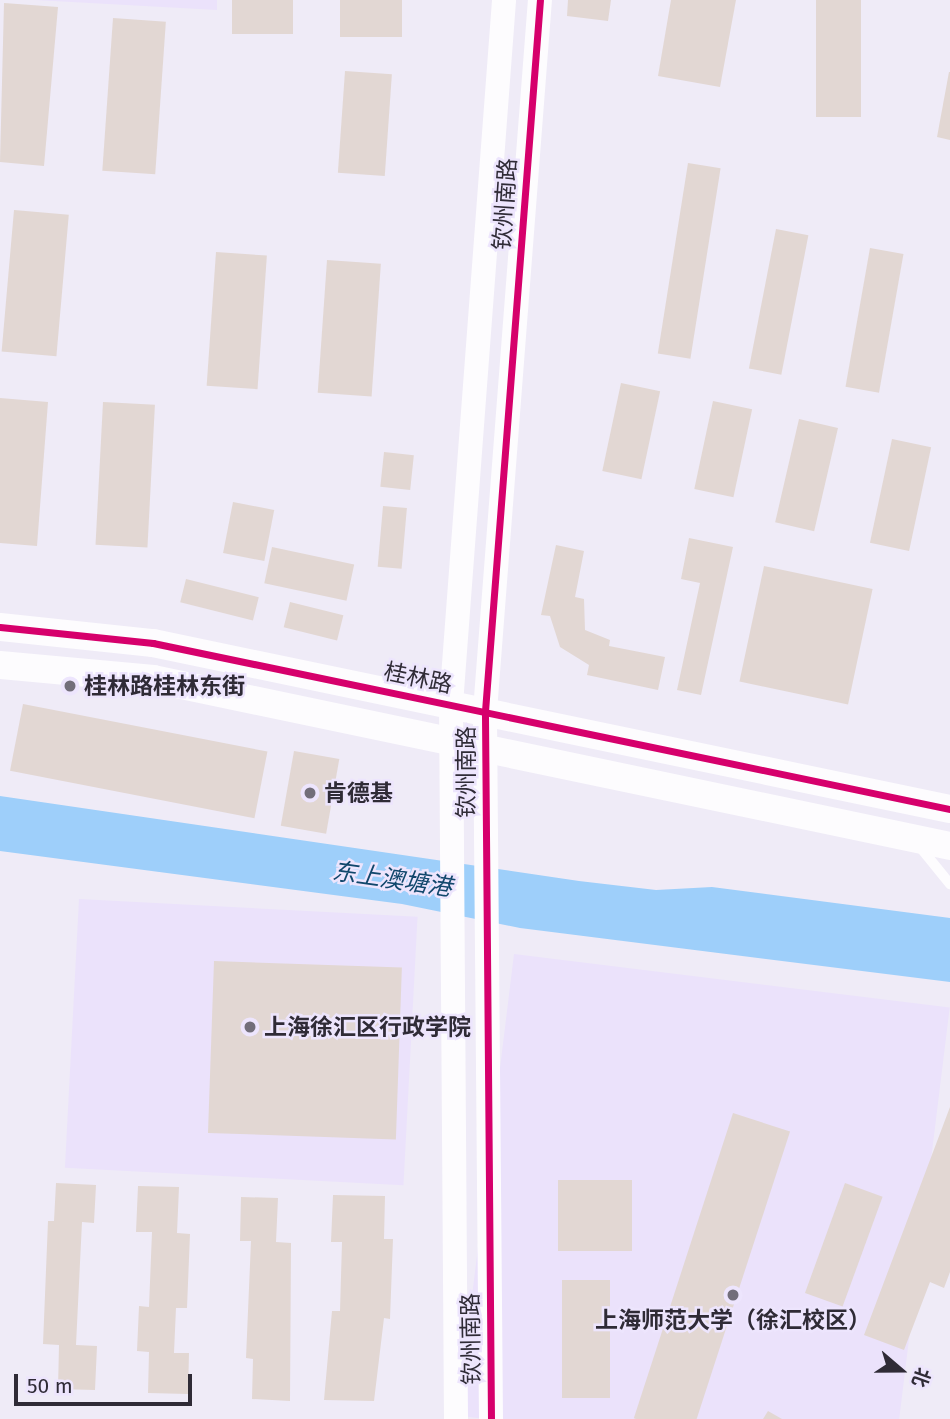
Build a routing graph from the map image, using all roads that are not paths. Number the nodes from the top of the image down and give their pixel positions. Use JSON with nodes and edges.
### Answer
{"nodes":[{"id":1,"x":504,"y":0,"type":"edge"},
{"id":2,"x":540,"y":0,"type":"edge"},
{"id":3,"x":0,"y":627,"type":"edge"},
{"id":4,"x":0,"y":665,"type":"edge"},
{"id":5,"x":451,"y":705,"type":"junction"},
{"id":6,"x":485,"y":712,"type":"junction"},
{"id":7,"x":451,"y":740,"type":"junction"},
{"id":8,"x":484,"y":746,"type":"junction"},
{"id":9,"x":950,"y":809,"type":"edge"},
{"id":10,"x":914,"y":838,"type":"junction"},
{"id":11,"x":950,"y":846,"type":"edge"},
{"id":12,"x":950,"y":884,"type":"edge"},
{"id":13,"x":456,"y":1419,"type":"edge"},
{"id":14,"x":491,"y":1419,"type":"edge"}],
"edges":[{"from":1,"to":5,"type":"street","name":"钦州南路"},
{"from":2,"to":6,"type":"street","name":"钦州南路"},
{"from":3,"to":5,"type":"main road","name":"桂林路"},
{"from":4,"to":7,"type":"main road"},
{"from":5,"to":6,"type":"main road","name":"桂林路"},
{"from":5,"to":7,"type":"street","name":"钦州南路"},
{"from":6,"to":8,"type":"street","name":"钦州南路"},
{"from":6,"to":9,"type":"main road","name":"桂林路"},
{"from":7,"to":8,"type":"main road"},
{"from":7,"to":13,"type":"street","name":"钦州南路"},
{"from":8,"to":10,"type":"main road"},
{"from":8,"to":14,"type":"street","name":"钦州南路"},
{"from":10,"to":11,"type":"main road"},
{"from":10,"to":12,"type":"lane"}]}
